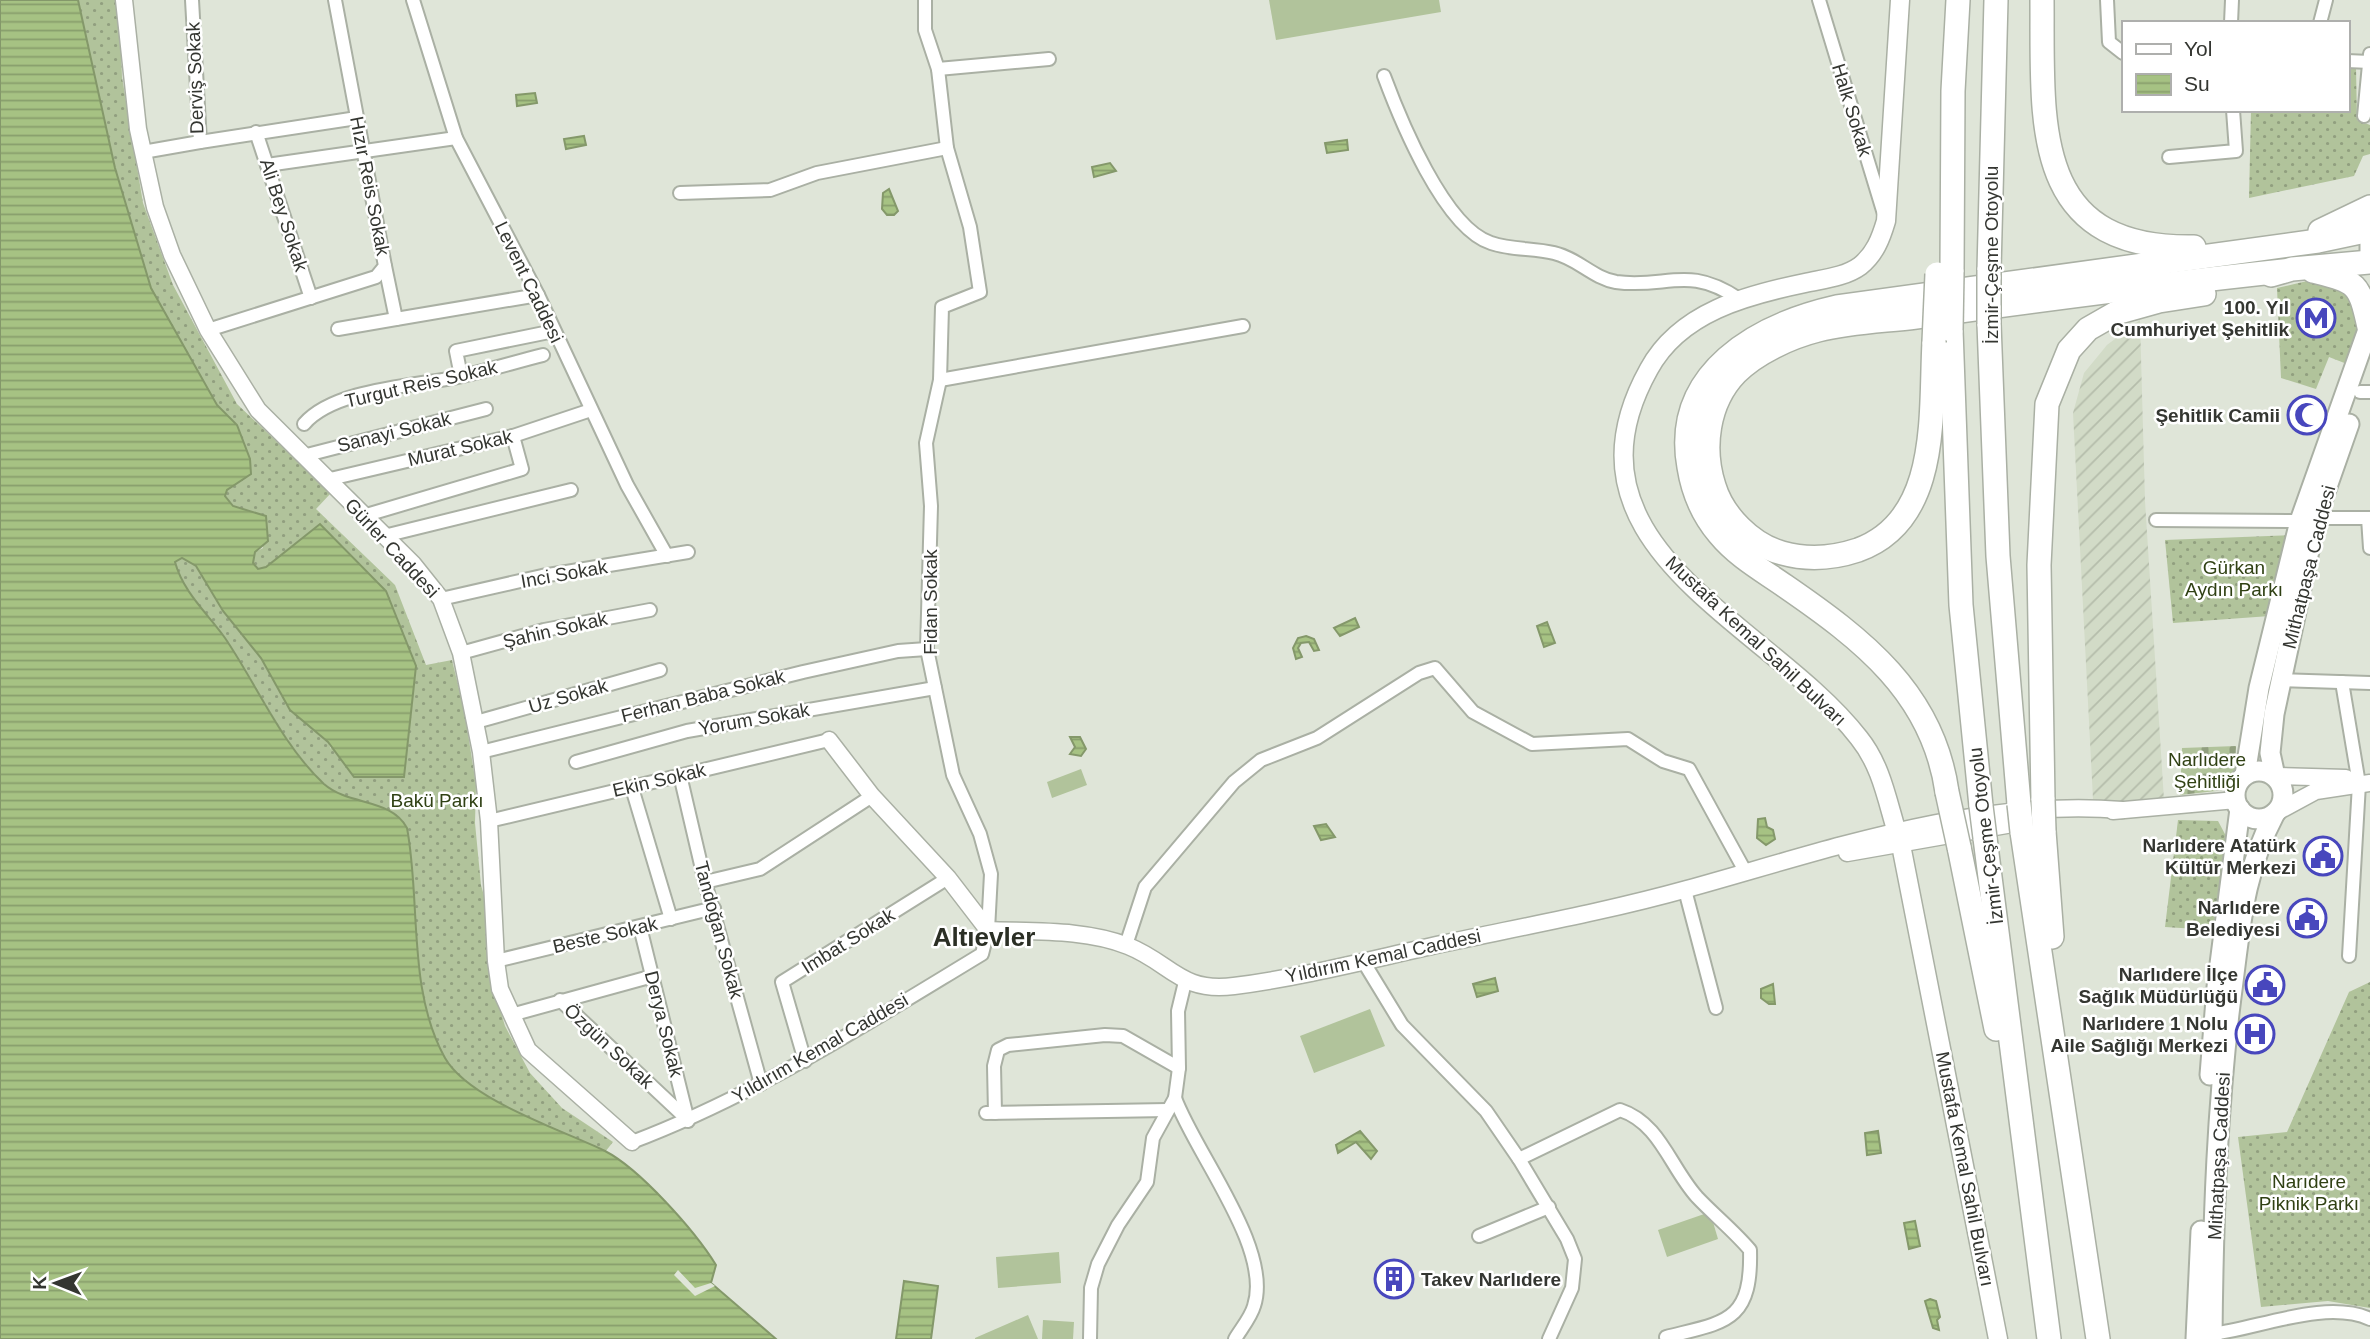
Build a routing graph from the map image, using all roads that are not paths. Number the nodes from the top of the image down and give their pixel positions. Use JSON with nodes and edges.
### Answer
{"nodes":[{"id":1,"x":124,"y":0,"type":"edge"},
{"id":2,"x":192,"y":0,"type":"edge"},
{"id":3,"x":335,"y":0,"type":"edge"},
{"id":4,"x":413,"y":0,"type":"edge"},
{"id":5,"x":925,"y":0,"type":"edge"},
{"id":6,"x":1819,"y":0,"type":"edge"},
{"id":7,"x":1900,"y":0,"type":"edge"},
{"id":8,"x":1958,"y":0,"type":"edge"},
{"id":9,"x":1996,"y":0,"type":"edge"},
{"id":10,"x":2042,"y":0,"type":"edge"},
{"id":11,"x":2107,"y":0,"type":"edge"},
{"id":12,"x":2232,"y":0,"type":"edge"},
{"id":13,"x":2326,"y":0,"type":"edge"},
{"id":14,"x":2231,"y":21,"type":"edge"},
{"id":15,"x":2320,"y":21,"type":"edge"},
{"id":16,"x":2122,"y":52,"type":"edge"},
{"id":17,"x":1049,"y":59,"type":"dead end"},
{"id":18,"x":2369,"y":60,"type":"edge"},
{"id":19,"x":2349,"y":61,"type":"edge"},
{"id":20,"x":938,"y":69,"type":"junction"},
{"id":21,"x":1384,"y":76,"type":"dead end"},
{"id":22,"x":2234,"y":112,"type":"edge"},
{"id":23,"x":2364,"y":116,"type":"dead end"},
{"id":24,"x":357,"y":118,"type":"junction"},
{"id":25,"x":256,"y":132,"type":"junction"},
{"id":26,"x":456,"y":138,"type":"junction"},
{"id":27,"x":200,"y":142,"type":"junction"},
{"id":28,"x":947,"y":148,"type":"junction"},
{"id":29,"x":143,"y":152,"type":"junction"},
{"id":30,"x":364,"y":153,"type":"junction"},
{"id":31,"x":2169,"y":157,"type":"dead end"},
{"id":32,"x":267,"y":165,"type":"junction"},
{"id":33,"x":680,"y":193,"type":"dead end"},
{"id":34,"x":2370,"y":207,"type":"edge"},
{"id":35,"x":1886,"y":220,"type":"junction"},
{"id":36,"x":2370,"y":230,"type":"edge"},
{"id":37,"x":2370,"y":240,"type":"edge"},
{"id":38,"x":2281,"y":246,"type":"junction"},
{"id":39,"x":2370,"y":252,"type":"edge"},
{"id":40,"x":2370,"y":262,"type":"edge"},
{"id":41,"x":385,"y":266,"type":"junction"},
{"id":42,"x":2288,"y":270,"type":"junction"},
{"id":43,"x":538,"y":295,"type":"junction"},
{"id":44,"x":311,"y":298,"type":"junction"},
{"id":45,"x":1739,"y":299,"type":"junction"},
{"id":46,"x":396,"y":319,"type":"junction"},
{"id":47,"x":1243,"y":326,"type":"dead end"},
{"id":48,"x":2370,"y":326,"type":"edge"},
{"id":49,"x":338,"y":329,"type":"dead end"},
{"id":50,"x":208,"y":330,"type":"junction"},
{"id":51,"x":554,"y":331,"type":"junction"},
{"id":52,"x":1943,"y":336,"type":"junction"},
{"id":53,"x":543,"y":355,"type":"dead end"},
{"id":54,"x":2370,"y":363,"type":"edge"},
{"id":55,"x":461,"y":376,"type":"junction"},
{"id":56,"x":940,"y":380,"type":"junction"},
{"id":57,"x":2365,"y":392,"type":"edge"},
{"id":58,"x":486,"y":409,"type":"dead end"},
{"id":59,"x":591,"y":410,"type":"junction"},
{"id":60,"x":304,"y":424,"type":"dead end"},
{"id":61,"x":513,"y":436,"type":"junction"},
{"id":62,"x":303,"y":456,"type":"junction"},
{"id":63,"x":326,"y":480,"type":"junction"},
{"id":64,"x":571,"y":490,"type":"dead end"},
{"id":65,"x":363,"y":516,"type":"junction"},
{"id":66,"x":2369,"y":518,"type":"edge"},
{"id":67,"x":2156,"y":520,"type":"dead end"},
{"id":68,"x":2308,"y":520,"type":"junction"},
{"id":69,"x":384,"y":536,"type":"junction"},
{"id":70,"x":2370,"y":548,"type":"edge"},
{"id":71,"x":688,"y":552,"type":"dead end"},
{"id":72,"x":667,"y":556,"type":"junction"},
{"id":73,"x":441,"y":599,"type":"junction"},
{"id":74,"x":650,"y":610,"type":"dead end"},
{"id":75,"x":927,"y":649,"type":"junction"},
{"id":76,"x":461,"y":653,"type":"junction"},
{"id":77,"x":660,"y":670,"type":"dead end"},
{"id":78,"x":2281,"y":680,"type":"junction"},
{"id":79,"x":2342,"y":682,"type":"junction"},
{"id":80,"x":2370,"y":683,"type":"edge"},
{"id":81,"x":935,"y":688,"type":"junction"},
{"id":82,"x":476,"y":722,"type":"junction"},
{"id":83,"x":829,"y":740,"type":"joint"},
{"id":84,"x":481,"y":752,"type":"junction"},
{"id":85,"x":576,"y":762,"type":"dead end"},
{"id":86,"x":680,"y":775,"type":"junction"},
{"id":87,"x":2245,"y":775,"type":"junction"},
{"id":88,"x":2275,"y":776,"type":"junction"},
{"id":89,"x":2364,"y":780,"type":"edge"},
{"id":90,"x":632,"y":788,"type":"junction"},
{"id":91,"x":872,"y":796,"type":"junction"},
{"id":92,"x":2238,"y":804,"type":"junction"},
{"id":93,"x":2275,"y":813,"type":"junction"},
{"id":94,"x":489,"y":821,"type":"junction"},
{"id":95,"x":2033,"y":832,"type":"junction"},
{"id":96,"x":1898,"y":838,"type":"junction"},
{"id":97,"x":1745,"y":871,"type":"junction"},
{"id":98,"x":948,"y":878,"type":"junction"},
{"id":99,"x":705,"y":882,"type":"junction"},
{"id":100,"x":1685,"y":890,"type":"junction"},
{"id":101,"x":714,"y":908,"type":"junction"},
{"id":102,"x":671,"y":919,"type":"junction"},
{"id":103,"x":640,"y":927,"type":"junction"},
{"id":104,"x":988,"y":930,"type":"junction"},
{"id":105,"x":1126,"y":945,"type":"junction"},
{"id":106,"x":2348,"y":956,"type":"dead end"},
{"id":107,"x":496,"y":961,"type":"junction"},
{"id":108,"x":1363,"y":961,"type":"junction"},
{"id":109,"x":653,"y":976,"type":"junction"},
{"id":110,"x":1185,"y":982,"type":"junction"},
{"id":111,"x":560,"y":1000,"type":"junction"},
{"id":112,"x":1716,"y":1008,"type":"dead end"},
{"id":113,"x":511,"y":1015,"type":"junction"},
{"id":114,"x":805,"y":1061,"type":"junction"},
{"id":115,"x":1179,"y":1068,"type":"junction"},
{"id":116,"x":761,"y":1084,"type":"junction"},
{"id":117,"x":1171,"y":1104,"type":"junction"},
{"id":118,"x":688,"y":1121,"type":"junction"},
{"id":119,"x":632,"y":1142,"type":"joint"},
{"id":120,"x":1519,"y":1159,"type":"junction"},
{"id":121,"x":1549,"y":1207,"type":"junction"},
{"id":122,"x":1479,"y":1236,"type":"dead end"},
{"id":123,"x":2370,"y":1319,"type":"edge"},
{"id":124,"x":1666,"y":1337,"type":"dead end"},
{"id":125,"x":2207,"y":1337,"type":"edge"},
{"id":126,"x":1090,"y":1339,"type":"edge"},
{"id":127,"x":1235,"y":1339,"type":"edge"},
{"id":128,"x":1549,"y":1339,"type":"edge"},
{"id":129,"x":1998,"y":1339,"type":"edge"},
{"id":130,"x":2049,"y":1339,"type":"edge"},
{"id":131,"x":2098,"y":1339,"type":"edge"}],
"edges":[{"from":1,"to":29,"type":"street","name":"Gürler Caddesi"},
{"from":2,"to":27,"type":"street","name":"Derviş Sokak"},
{"from":3,"to":24,"type":"street","name":"Hızır Reis Sokak"},
{"from":4,"to":26,"type":"street","name":"Levent Caddesi"},
{"from":5,"to":20,"type":"street"},
{"from":6,"to":35,"type":"street","name":"Halk Sokak"},
{"from":7,"to":35,"type":"main road","name":"Mustafa Kemal Sahil Bulvarı"},
{"from":8,"to":52,"type":"highway","name":"İzmir-Çeşme Otoyolu","bridge":true},
{"from":9,"to":95,"type":"highway","name":"İzmir-Çeşme Otoyolu","bridge":true},
{"from":10,"to":38,"type":"highway"},
{"from":11,"to":16,"type":"street"},
{"from":12,"to":14,"type":"street"},
{"from":13,"to":15,"type":"street"},
{"from":17,"to":20,"type":"street"},
{"from":18,"to":19,"type":"street"},
{"from":18,"to":23,"type":"street"},
{"from":20,"to":28,"type":"street"},
{"from":21,"to":45,"type":"street"},
{"from":22,"to":31,"type":"street"},
{"from":24,"to":25,"type":"street"},
{"from":24,"to":30,"type":"street","name":"Hızır Reis Sokak"},
{"from":25,"to":27,"type":"street"},
{"from":25,"to":32,"type":"street","name":"Ali Bey Sokak"},
{"from":26,"to":30,"type":"street"},
{"from":26,"to":43,"type":"street","name":"Levent Caddesi"},
{"from":27,"to":29,"type":"street","name":"Derviş Sokak"},
{"from":28,"to":33,"type":"street"},
{"from":28,"to":56,"type":"street","name":"Fidan Sokak"},
{"from":29,"to":50,"type":"street","name":"Gürler Caddesi"},
{"from":30,"to":32,"type":"street"},
{"from":30,"to":41,"type":"street","name":"Hızır Reis Sokak"},
{"from":32,"to":44,"type":"street","name":"Ali Bey Sokak"},
{"from":34,"to":38,"type":"highway"},
{"from":35,"to":45,"type":"main road","name":"Mustafa Kemal Sahil Bulvarı"},
{"from":36,"to":38,"type":"highway"},
{"from":37,"to":39,"type":"main road"},
{"from":38,"to":130,"type":"highway","bridge":true},
{"from":40,"to":42,"type":"highway"},
{"from":41,"to":44,"type":"street","name":"Hızır Reis Sokak"},
{"from":41,"to":46,"type":"street"},
{"from":42,"to":48,"type":"highway"},
{"from":42,"to":52,"type":"highway"},
{"from":42,"to":95,"type":"highway","bridge":true},
{"from":43,"to":46,"type":"street"},
{"from":43,"to":51,"type":"street","name":"Levent Caddesi"},
{"from":44,"to":50,"type":"street","name":"Hızır Reis Sokak"},
{"from":45,"to":96,"type":"main road","name":"Mustafa Kemal Sahil Bulvarı"},
{"from":46,"to":49,"type":"street"},
{"from":47,"to":56,"type":"street"},
{"from":48,"to":68,"type":"main road","name":"Mithatpaşa Caddesi"},
{"from":50,"to":62,"type":"street","name":"Gürler Caddesi"},
{"from":51,"to":55,"type":"street"},
{"from":51,"to":59,"type":"street","name":"Levent Caddesi"},
{"from":52,"to":130,"type":"highway","name":"İzmir-Çeşme Otoyolu","bridge":true},
{"from":53,"to":55,"type":"street","name":"Turgut Reis Sokak"},
{"from":54,"to":57,"type":"main road","name":"Mithatpaşa Caddesi"},
{"from":55,"to":60,"type":"street","name":"Turgut Reis Sokak"},
{"from":56,"to":75,"type":"street","name":"Fidan Sokak"},
{"from":57,"to":68,"type":"main road","name":"Mithatpaşa Caddesi"},
{"from":58,"to":62,"type":"street","name":"Sanayi Sokak"},
{"from":59,"to":61,"type":"street","name":"Murat Sokak"},
{"from":59,"to":72,"type":"street","name":"Levent Caddesi"},
{"from":61,"to":63,"type":"street","name":"Murat Sokak"},
{"from":61,"to":65,"type":"street"},
{"from":62,"to":63,"type":"street","name":"Gürler Caddesi"},
{"from":63,"to":65,"type":"street","name":"Gürler Caddesi"},
{"from":64,"to":69,"type":"street"},
{"from":65,"to":69,"type":"street","name":"Gürler Caddesi"},
{"from":66,"to":68,"type":"street"},
{"from":66,"to":70,"type":"street"},
{"from":67,"to":68,"type":"street"},
{"from":68,"to":78,"type":"main road","name":"Mithatpaşa Caddesi"},
{"from":68,"to":87,"type":"main road","name":"Mithatpaşa Caddesi"},
{"from":69,"to":73,"type":"street","name":"Gürler Caddesi"},
{"from":71,"to":72,"type":"street","name":"Inci Sokak"},
{"from":72,"to":73,"type":"street","name":"Inci Sokak"},
{"from":73,"to":76,"type":"street","name":"Gürler Caddesi"},
{"from":74,"to":76,"type":"street","name":"Şahin Sokak"},
{"from":75,"to":81,"type":"street","name":"Fidan Sokak"},
{"from":75,"to":84,"type":"street","name":"Ferhan Baba Sokak"},
{"from":76,"to":82,"type":"street","name":"Gürler Caddesi"},
{"from":77,"to":82,"type":"street","name":"Uz Sokak"},
{"from":78,"to":79,"type":"street"},
{"from":78,"to":88,"type":"main road","name":"Mithatpaşa Caddesi"},
{"from":79,"to":80,"type":"street"},
{"from":79,"to":89,"type":"street"},
{"from":81,"to":85,"type":"street","name":"Yorum Sokak"},
{"from":81,"to":104,"type":"street","name":"Fidan Sokak"},
{"from":82,"to":84,"type":"street","name":"Gürler Caddesi"},
{"from":83,"to":86,"type":"street","name":"Ekin Sokak"},
{"from":83,"to":91,"type":"street"},
{"from":84,"to":94,"type":"street","name":"Gürler Caddesi"},
{"from":86,"to":90,"type":"street","name":"Ekin Sokak"},
{"from":86,"to":99,"type":"street","name":"Tandoğan Sokak"},
{"from":87,"to":88,"type":"main road"},
{"from":87,"to":92,"type":"main road"},
{"from":88,"to":89,"type":"street"},
{"from":88,"to":93,"type":"main road"},
{"from":89,"to":93,"type":"street"},
{"from":89,"to":106,"type":"street"},
{"from":90,"to":94,"type":"street","name":"Ekin Sokak"},
{"from":90,"to":102,"type":"street"},
{"from":91,"to":98,"type":"street"},
{"from":91,"to":99,"type":"street"},
{"from":92,"to":93,"type":"main road"},
{"from":92,"to":96,"type":"street","name":"Yıldırım Kemal Caddesi"},
{"from":92,"to":125,"type":"main road","name":"Mithatpaşa Caddesi"},
{"from":93,"to":125,"type":"main road","name":"Mithatpaşa Caddesi"},
{"from":94,"to":107,"type":"street","name":"Gürler Caddesi"},
{"from":95,"to":131,"type":"highway","name":"İzmir-Çeşme Otoyolu"},
{"from":96,"to":97,"type":"street","name":"Yıldırım Kemal Caddesi"},
{"from":96,"to":129,"type":"main road","name":"Mustafa Kemal Sahil Bulvarı"},
{"from":97,"to":100,"type":"street","name":"Yıldırım Kemal Caddesi"},
{"from":97,"to":105,"type":"street"},
{"from":98,"to":104,"type":"street"},
{"from":98,"to":114,"type":"street","name":"Imbat Sokak"},
{"from":99,"to":101,"type":"street","name":"Tandoğan Sokak"},
{"from":100,"to":108,"type":"street","name":"Yıldırım Kemal Caddesi"},
{"from":100,"to":112,"type":"street"},
{"from":101,"to":102,"type":"street","name":"Beste Sokak"},
{"from":101,"to":116,"type":"street","name":"Tandoğan Sokak"},
{"from":102,"to":103,"type":"street","name":"Beste Sokak"},
{"from":103,"to":107,"type":"street","name":"Beste Sokak"},
{"from":103,"to":109,"type":"street","name":"Derya Sokak"},
{"from":104,"to":105,"type":"street","name":"Yıldırım Kemal Caddesi"},
{"from":104,"to":114,"type":"street","name":"Yıldırım Kemal Caddesi"},
{"from":105,"to":110,"type":"street","name":"Yıldırım Kemal Caddesi"},
{"from":107,"to":113,"type":"street","name":"Gürler Caddesi"},
{"from":108,"to":110,"type":"street","name":"Yıldırım Kemal Caddesi"},
{"from":108,"to":120,"type":"street"},
{"from":109,"to":111,"type":"street"},
{"from":109,"to":118,"type":"street","name":"Derya Sokak"},
{"from":110,"to":115,"type":"street"},
{"from":111,"to":113,"type":"street"},
{"from":111,"to":118,"type":"street","name":"Özgün Sokak"},
{"from":113,"to":119,"type":"street","name":"Gürler Caddesi"},
{"from":114,"to":116,"type":"street","name":"Yıldırım Kemal Caddesi"},
{"from":115,"to":117,"type":"street"},
{"from":115,"to":117,"type":"street"},
{"from":116,"to":118,"type":"street","name":"Yıldırım Kemal Caddesi"},
{"from":117,"to":126,"type":"street"},
{"from":117,"to":127,"type":"street"},
{"from":118,"to":119,"type":"street","name":"Yıldırım Kemal Caddesi"},
{"from":120,"to":121,"type":"street"},
{"from":120,"to":124,"type":"street"},
{"from":121,"to":122,"type":"street"},
{"from":121,"to":128,"type":"street"},
{"from":123,"to":125,"type":"street"}]}
